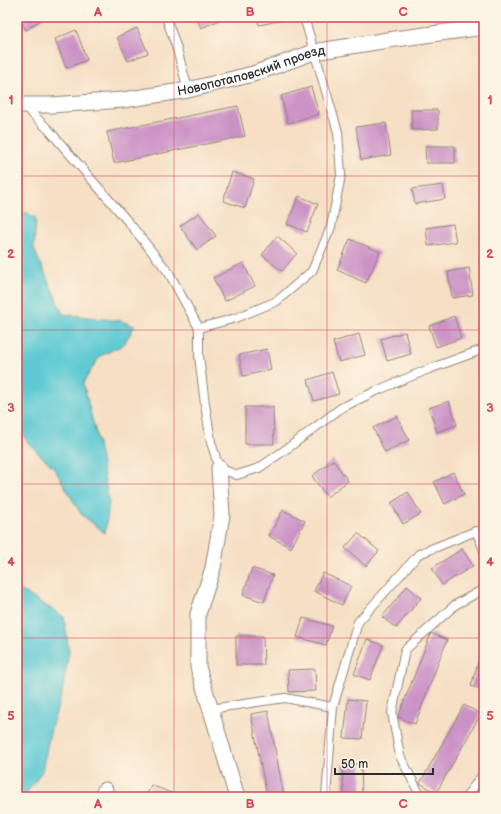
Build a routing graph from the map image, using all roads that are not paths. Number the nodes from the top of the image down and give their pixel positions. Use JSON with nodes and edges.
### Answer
{"nodes":[{"id":1,"x":166,"y":17,"type":"edge"},
{"id":2,"x":304,"y":17,"type":"edge"},
{"id":3,"x":484,"y":27,"type":"edge"},
{"id":4,"x":314,"y":52,"type":"junction"},
{"id":5,"x":188,"y":90,"type":"junction"},
{"id":6,"x":20,"y":105,"type":"edge"},
{"id":7,"x":200,"y":328,"type":"junction"},
{"id":8,"x":484,"y":349,"type":"edge"},
{"id":9,"x":219,"y":468,"type":"junction"},
{"id":10,"x":484,"y":550,"type":"edge"},
{"id":11,"x":484,"y":589,"type":"edge"},
{"id":12,"x":333,"y":706,"type":"junction"},
{"id":13,"x":210,"y":708,"type":"junction"},
{"id":14,"x":484,"y":773,"type":"edge"},
{"id":15,"x":237,"y":797,"type":"edge"},
{"id":16,"x":326,"y":797,"type":"edge"},
{"id":17,"x":421,"y":797,"type":"edge"},
{"id":18,"x":466,"y":797,"type":"edge"}],
"edges":[{"from":1,"to":5,"type":"lane"},
{"from":2,"to":4,"type":"lane"},
{"from":3,"to":4,"type":"street","name":"Новопотаповский проезд"},
{"from":4,"to":5,"type":"street","name":"Новопотаповский проезд"},
{"from":4,"to":7,"type":"lane"},
{"from":5,"to":6,"type":"street","name":"Новопотаповский проезд"},
{"from":6,"to":7,"type":"lane"},
{"from":7,"to":9,"type":"lane"},
{"from":8,"to":9,"type":"lane"},
{"from":9,"to":13,"type":"street"},
{"from":10,"to":12,"type":"lane"},
{"from":11,"to":17,"type":"lane"},
{"from":12,"to":13,"type":"lane"},
{"from":12,"to":16,"type":"lane"},
{"from":13,"to":15,"type":"street"},
{"from":14,"to":18,"type":"lane"}]}
